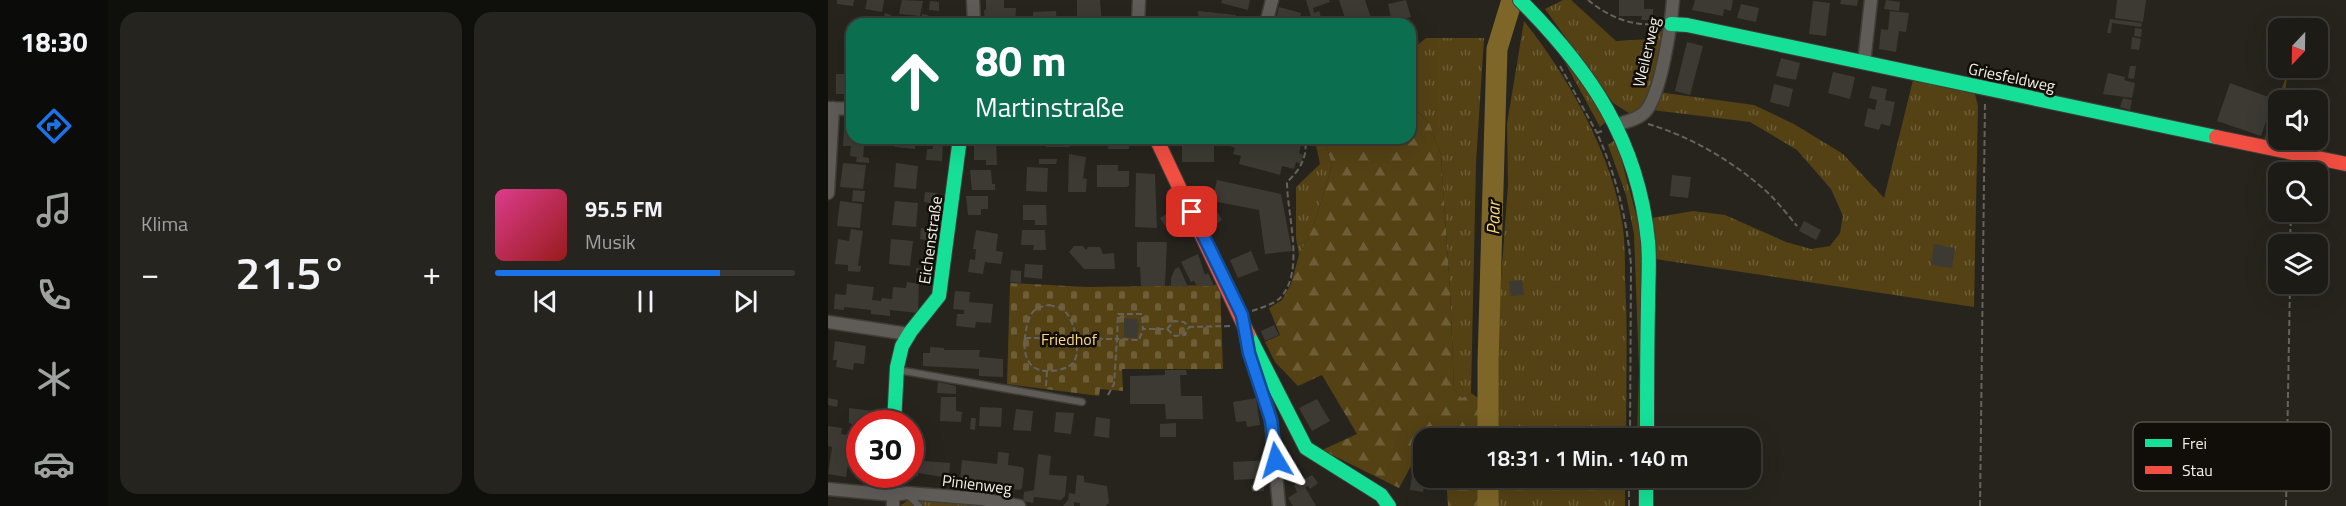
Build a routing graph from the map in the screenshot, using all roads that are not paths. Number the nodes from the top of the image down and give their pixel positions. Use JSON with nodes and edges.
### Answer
{"nodes":[{"id":1,"x":973,"y":0,"type":"edge"},
{"id":2,"x":1139,"y":0,"type":"edge"},
{"id":3,"x":1272,"y":0,"type":"edge"},
{"id":4,"x":1673,"y":0,"type":"edge"},
{"id":5,"x":1871,"y":0,"type":"edge"},
{"id":6,"x":1524,"y":3,"type":"edge"},
{"id":7,"x":974,"y":18,"type":"edge"},
{"id":8,"x":1138,"y":18,"type":"edge"},
{"id":9,"x":1268,"y":18,"type":"edge"},
{"id":10,"x":1671,"y":24,"type":"junction"},
{"id":11,"x":1864,"y":63,"type":"junction"},
{"id":12,"x":831,"y":108,"type":"edge"},
{"id":13,"x":846,"y":109,"type":"edge"},
{"id":14,"x":1615,"y":125,"type":"junction"},
{"id":15,"x":959,"y":144,"type":"edge"},
{"id":16,"x":1159,"y":144,"type":"edge"},
{"id":17,"x":2346,"y":165,"type":"edge"},
{"id":18,"x":828,"y":193,"type":"edge"},
{"id":19,"x":1242,"y":319,"type":"junction"},
{"id":20,"x":828,"y":322,"type":"edge"},
{"id":21,"x":908,"y":334,"type":"junction"},
{"id":22,"x":898,"y":370,"type":"junction"},
{"id":23,"x":1082,"y":402,"type":"dead end"},
{"id":24,"x":895,"y":410,"type":"edge"},
{"id":25,"x":1647,"y":428,"type":"edge"},
{"id":26,"x":1646,"y":488,"type":"edge"},
{"id":27,"x":828,"y":489,"type":"edge"},
{"id":28,"x":898,"y":498,"type":"edge"},
{"id":29,"x":919,"y":506,"type":"edge"},
{"id":30,"x":1020,"y":506,"type":"edge"},
{"id":31,"x":1279,"y":506,"type":"edge"},
{"id":32,"x":1389,"y":506,"type":"edge"},
{"id":33,"x":1646,"y":506,"type":"edge"}],
"edges":[{"from":1,"to":7,"type":"street"},
{"from":2,"to":8,"type":"street"},
{"from":3,"to":9,"type":"street"},
{"from":4,"to":10,"type":"street","name":"Weilerweg"},
{"from":5,"to":11,"type":"street"},
{"from":6,"to":14,"type":"street"},
{"from":10,"to":11,"type":"street","name":"Griesfeldweg"},
{"from":10,"to":14,"type":"street","name":"Weilerweg"},
{"from":11,"to":17,"type":"street","name":"Griesfeldweg"},
{"from":12,"to":13,"type":"street"},
{"from":12,"to":18,"type":"street"},
{"from":14,"to":25,"type":"street"},
{"from":15,"to":21,"type":"street","name":"Eichenstraße"},
{"from":16,"to":19,"type":"street"},
{"from":19,"to":31,"type":"street"},
{"from":19,"to":32,"type":"street"},
{"from":20,"to":21,"type":"street"},
{"from":21,"to":22,"type":"street","name":"Eichenstraße"},
{"from":22,"to":23,"type":"lane"},
{"from":22,"to":24,"type":"street","name":"Eichenstraße"},
{"from":26,"to":33,"type":"street"},
{"from":27,"to":28,"type":"street","name":"Pinienweg"},
{"from":28,"to":29,"type":"lane"},
{"from":28,"to":30,"type":"street","name":"Pinienweg"}]}
